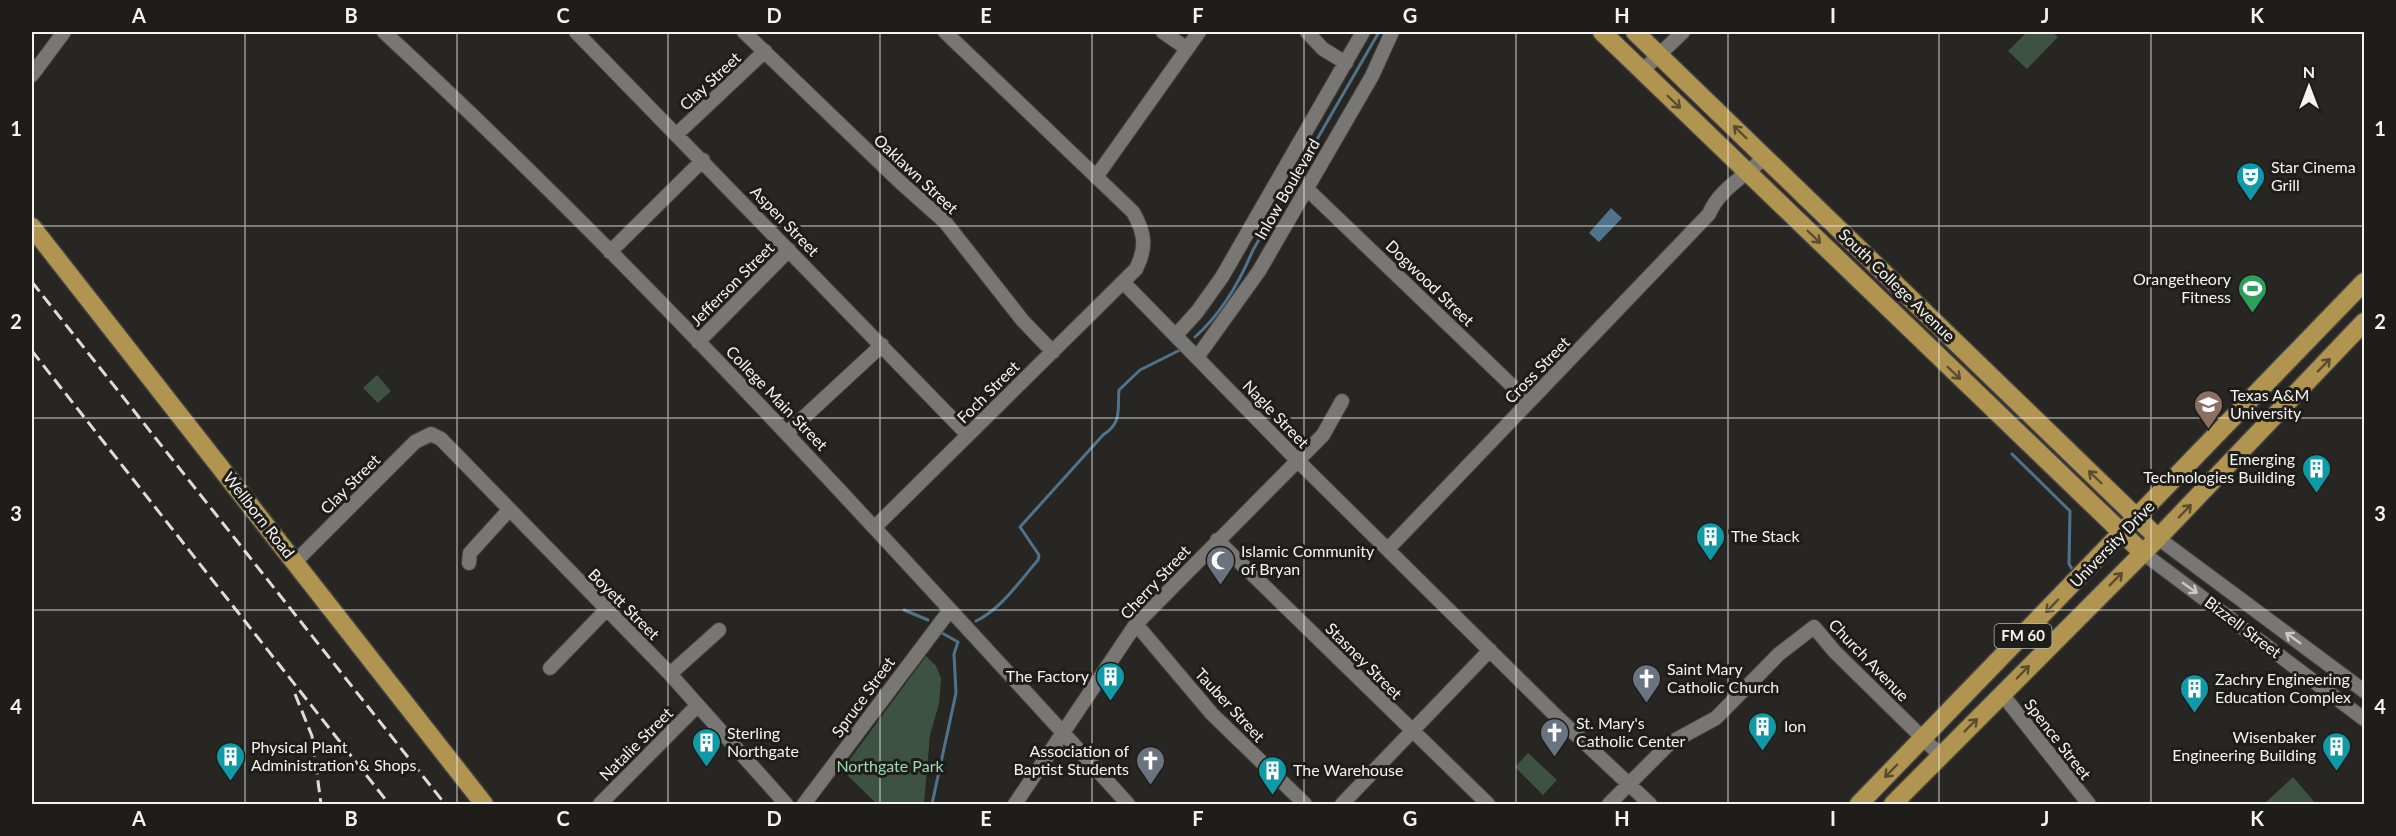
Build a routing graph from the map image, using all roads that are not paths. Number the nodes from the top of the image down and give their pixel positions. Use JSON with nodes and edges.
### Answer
{"nodes":[{"id":1,"x":64,"y":32,"type":"edge"},
{"id":2,"x":384,"y":32,"type":"edge"},
{"id":3,"x":576,"y":32,"type":"edge"},
{"id":4,"x":744,"y":32,"type":"edge"},
{"id":5,"x":945,"y":32,"type":"edge"},
{"id":6,"x":1163,"y":32,"type":"edge"},
{"id":7,"x":1198,"y":32,"type":"edge"},
{"id":8,"x":1307,"y":32,"type":"edge"},
{"id":9,"x":1363,"y":32,"type":"edge"},
{"id":10,"x":1392,"y":32,"type":"edge"},
{"id":11,"x":1602,"y":32,"type":"edge"},
{"id":12,"x":1635,"y":32,"type":"edge"},
{"id":13,"x":1683,"y":32,"type":"edge"},
{"id":14,"x":1186,"y":48,"type":"junction"},
{"id":15,"x":765,"y":51,"type":"junction"},
{"id":16,"x":1659,"y":55,"type":"junction"},
{"id":17,"x":1346,"y":63,"type":"junction"},
{"id":18,"x":1642,"y":71,"type":"junction"},
{"id":19,"x":32,"y":75,"type":"edge"},
{"id":20,"x":677,"y":134,"type":"junction"},
{"id":21,"x":1765,"y":157,"type":"junction"},
{"id":22,"x":703,"y":160,"type":"junction"},
{"id":23,"x":1748,"y":174,"type":"junction"},
{"id":24,"x":1096,"y":177,"type":"junction"},
{"id":25,"x":1307,"y":189,"type":"junction"},
{"id":26,"x":32,"y":227,"type":"edge"},
{"id":27,"x":789,"y":250,"type":"junction"},
{"id":28,"x":610,"y":252,"type":"junction"},
{"id":29,"x":1123,"y":282,"type":"junction"},
{"id":30,"x":2364,"y":282,"type":"edge"},
{"id":31,"x":1933,"y":320,"type":"junction"},
{"id":32,"x":2364,"y":322,"type":"edge"},
{"id":33,"x":1176,"y":335,"type":"junction"},
{"id":34,"x":1917,"y":336,"type":"junction"},
{"id":35,"x":698,"y":342,"type":"junction"},
{"id":36,"x":882,"y":345,"type":"junction"},
{"id":37,"x":1053,"y":352,"type":"junction"},
{"id":38,"x":1198,"y":356,"type":"junction"},
{"id":39,"x":1342,"y":401,"type":"dead end"},
{"id":40,"x":1529,"y":402,"type":"junction"},
{"id":41,"x":788,"y":432,"type":"junction"},
{"id":42,"x":431,"y":434,"type":"joint"},
{"id":43,"x":968,"y":435,"type":"junction"},
{"id":44,"x":1297,"y":460,"type":"junction"},
{"id":45,"x":508,"y":510,"type":"junction"},
{"id":46,"x":2137,"y":518,"type":"junction"},
{"id":47,"x":876,"y":526,"type":"junction"},
{"id":48,"x":2122,"y":533,"type":"junction"},
{"id":49,"x":2158,"y":538,"type":"junction"},
{"id":50,"x":1217,"y":540,"type":"junction"},
{"id":51,"x":1389,"y":548,"type":"junction"},
{"id":52,"x":2143,"y":552,"type":"junction"},
{"id":53,"x":296,"y":561,"type":"junction"},
{"id":54,"x":469,"y":563,"type":"dead end"},
{"id":55,"x":606,"y":610,"type":"junction"},
{"id":56,"x":950,"y":610,"type":"junction"},
{"id":57,"x":1136,"y":624,"type":"junction"},
{"id":58,"x":719,"y":630,"type":"dead end"},
{"id":59,"x":1490,"y":650,"type":"junction"},
{"id":60,"x":550,"y":668,"type":"dead end"},
{"id":61,"x":670,"y":674,"type":"junction"},
{"id":62,"x":2364,"y":691,"type":"edge"},
{"id":63,"x":2002,"y":694,"type":"junction"},
{"id":64,"x":697,"y":706,"type":"junction"},
{"id":65,"x":2364,"y":717,"type":"edge"},
{"id":66,"x":1412,"y":732,"type":"junction"},
{"id":67,"x":1063,"y":733,"type":"junction"},
{"id":68,"x":1923,"y":738,"type":"junction"},
{"id":69,"x":1941,"y":756,"type":"junction"},
{"id":70,"x":1629,"y":784,"type":"junction"},
{"id":71,"x":484,"y":804,"type":"edge"},
{"id":72,"x":600,"y":804,"type":"edge"},
{"id":73,"x":786,"y":804,"type":"edge"},
{"id":74,"x":804,"y":804,"type":"edge"},
{"id":75,"x":1015,"y":804,"type":"edge"},
{"id":76,"x":1128,"y":804,"type":"edge"},
{"id":77,"x":1305,"y":804,"type":"edge"},
{"id":78,"x":1342,"y":804,"type":"edge"},
{"id":79,"x":1488,"y":804,"type":"edge"},
{"id":80,"x":1609,"y":804,"type":"edge"},
{"id":81,"x":1650,"y":804,"type":"edge"},
{"id":82,"x":1859,"y":804,"type":"edge"},
{"id":83,"x":1893,"y":804,"type":"edge"},
{"id":84,"x":2089,"y":804,"type":"edge"}],
"edges":[{"from":1,"to":19,"type":"street"},
{"from":2,"to":28,"type":"street","name":"College Main Street"},
{"from":3,"to":20,"type":"street","name":"Aspen Street"},
{"from":4,"to":15,"type":"street","name":"Oaklawn Street"},
{"from":5,"to":24,"type":"street"},
{"from":6,"to":14,"type":"street"},
{"from":7,"to":14,"type":"street"},
{"from":8,"to":17,"type":"street"},
{"from":9,"to":17,"type":"street","name":"Inlow Boulevard"},
{"from":10,"to":25,"type":"street","name":"Inlow Boulevard"},
{"from":11,"to":18,"type":"main road","name":"South College Avenue"},
{"from":12,"to":16,"type":"main road","name":"South College Avenue"},
{"from":13,"to":16,"type":"street"},
{"from":14,"to":24,"type":"street"},
{"from":15,"to":20,"type":"street","name":"Clay Street"},
{"from":15,"to":37,"type":"street","name":"Oaklawn Street"},
{"from":16,"to":18,"type":"street"},
{"from":21,"to":16,"type":"main road","name":"South College Avenue","one_way":true},
{"from":17,"to":33,"type":"street","name":"Inlow Boulevard"},
{"from":18,"to":23,"type":"main road","name":"South College Avenue","one_way":true},
{"from":20,"to":22,"type":"street","name":"Aspen Street"},
{"from":21,"to":23,"type":"street","name":"Cross Street"},
{"from":21,"to":31,"type":"main road","name":"South College Avenue"},
{"from":22,"to":27,"type":"street","name":"Aspen Street"},
{"from":22,"to":28,"type":"street"},
{"from":23,"to":34,"type":"main road","name":"South College Avenue","one_way":true},
{"from":23,"to":40,"type":"street","name":"Cross Street"},
{"from":24,"to":29,"type":"street"},
{"from":25,"to":38,"type":"street","name":"Inlow Boulevard"},
{"from":25,"to":40,"type":"street","name":"Dogwood Street"},
{"from":26,"to":53,"type":"main road","name":"Wellborn Road"},
{"from":27,"to":35,"type":"street","name":"Jefferson Street"},
{"from":27,"to":36,"type":"street","name":"Aspen Street"},
{"from":28,"to":35,"type":"street","name":"College Main Street"},
{"from":29,"to":33,"type":"street","name":"Nagle Street"},
{"from":29,"to":37,"type":"street","name":"Foch Street"},
{"from":30,"to":46,"type":"main road","name":"University Drive","number":"FM 60"},
{"from":31,"to":34,"type":"main road"},
{"from":46,"to":31,"type":"main road","name":"South College Avenue","one_way":true},
{"from":49,"to":32,"type":"main road","name":"University Drive","number":"FM 60","one_way":true},
{"from":33,"to":38,"type":"street","name":"Nagle Street"},
{"from":34,"to":48,"type":"main road","name":"South College Avenue","one_way":true},
{"from":35,"to":41,"type":"street","name":"College Main Street"},
{"from":36,"to":41,"type":"street"},
{"from":36,"to":43,"type":"street","name":"Aspen Street"},
{"from":37,"to":43,"type":"street","name":"Foch Street"},
{"from":38,"to":44,"type":"street","name":"Nagle Street"},
{"from":39,"to":44,"type":"street","name":"Cherry Street"},
{"from":40,"to":51,"type":"street","name":"Cross Street"},
{"from":41,"to":47,"type":"street","name":"College Main Street"},
{"from":42,"to":45,"type":"street","name":"Boyett Street"},
{"from":42,"to":53,"type":"street","name":"Clay Street"},
{"from":43,"to":47,"type":"street","name":"Foch Street"},
{"from":44,"to":50,"type":"street","name":"Cherry Street"},
{"from":44,"to":51,"type":"street","name":"Nagle Street"},
{"from":45,"to":54,"type":"street"},
{"from":45,"to":55,"type":"street","name":"Boyett Street"},
{"from":46,"to":48,"type":"main road","name":"University Drive","number":"FM 60"},
{"from":46,"to":49,"type":"main road","name":"South College Avenue"},
{"from":47,"to":56,"type":"street","name":"College Main Street"},
{"from":48,"to":52,"type":"main road","name":"Bizzell Street"},
{"from":48,"to":68,"type":"main road","name":"University Drive","number":"FM 60","one_way":true},
{"from":49,"to":52,"type":"main road","name":"University Drive","number":"FM 60"},
{"from":62,"to":49,"type":"street","name":"Bizzell Street","one_way":true},
{"from":50,"to":57,"type":"street","name":"Cherry Street"},
{"from":50,"to":66,"type":"street","name":"Stasney Street"},
{"from":51,"to":59,"type":"street","name":"Nagle Street"},
{"from":63,"to":52,"type":"main road","name":"University Drive","number":"FM 60","one_way":true},
{"from":52,"to":65,"type":"street","name":"Bizzell Street","one_way":true},
{"from":53,"to":71,"type":"main road","name":"Wellborn Road"},
{"from":55,"to":60,"type":"street"},
{"from":55,"to":61,"type":"street","name":"Boyett Street"},
{"from":56,"to":67,"type":"street","name":"College Main Street"},
{"from":56,"to":74,"type":"street","name":"Spruce Street"},
{"from":57,"to":67,"type":"street","name":"Cherry Street"},
{"from":57,"to":77,"type":"street","name":"Tauber Street"},
{"from":58,"to":61,"type":"street"},
{"from":59,"to":66,"type":"street"},
{"from":59,"to":70,"type":"street","name":"Nagle Street"},
{"from":61,"to":64,"type":"street","name":"Boyett Street"},
{"from":69,"to":63,"type":"main road","name":"University Drive","number":"FM 60","one_way":true},
{"from":63,"to":84,"type":"street","name":"Spence Street"},
{"from":64,"to":72,"type":"street","name":"Natalie Street"},
{"from":64,"to":73,"type":"street","name":"Boyett Street"},
{"from":66,"to":78,"type":"street"},
{"from":66,"to":79,"type":"street","name":"Stasney Street"},
{"from":67,"to":75,"type":"street","name":"Cherry Street"},
{"from":67,"to":76,"type":"street","name":"College Main Street"},
{"from":68,"to":69,"type":"street","name":"Church Avenue"},
{"from":68,"to":70,"type":"street","name":"Church Avenue"},
{"from":68,"to":82,"type":"main road","name":"University Drive","number":"FM 60","one_way":true},
{"from":69,"to":83,"type":"main road","name":"University Drive","number":"FM 60"},
{"from":70,"to":80,"type":"street","name":"Church Avenue"},
{"from":70,"to":81,"type":"street","name":"Nagle Street"}]}
